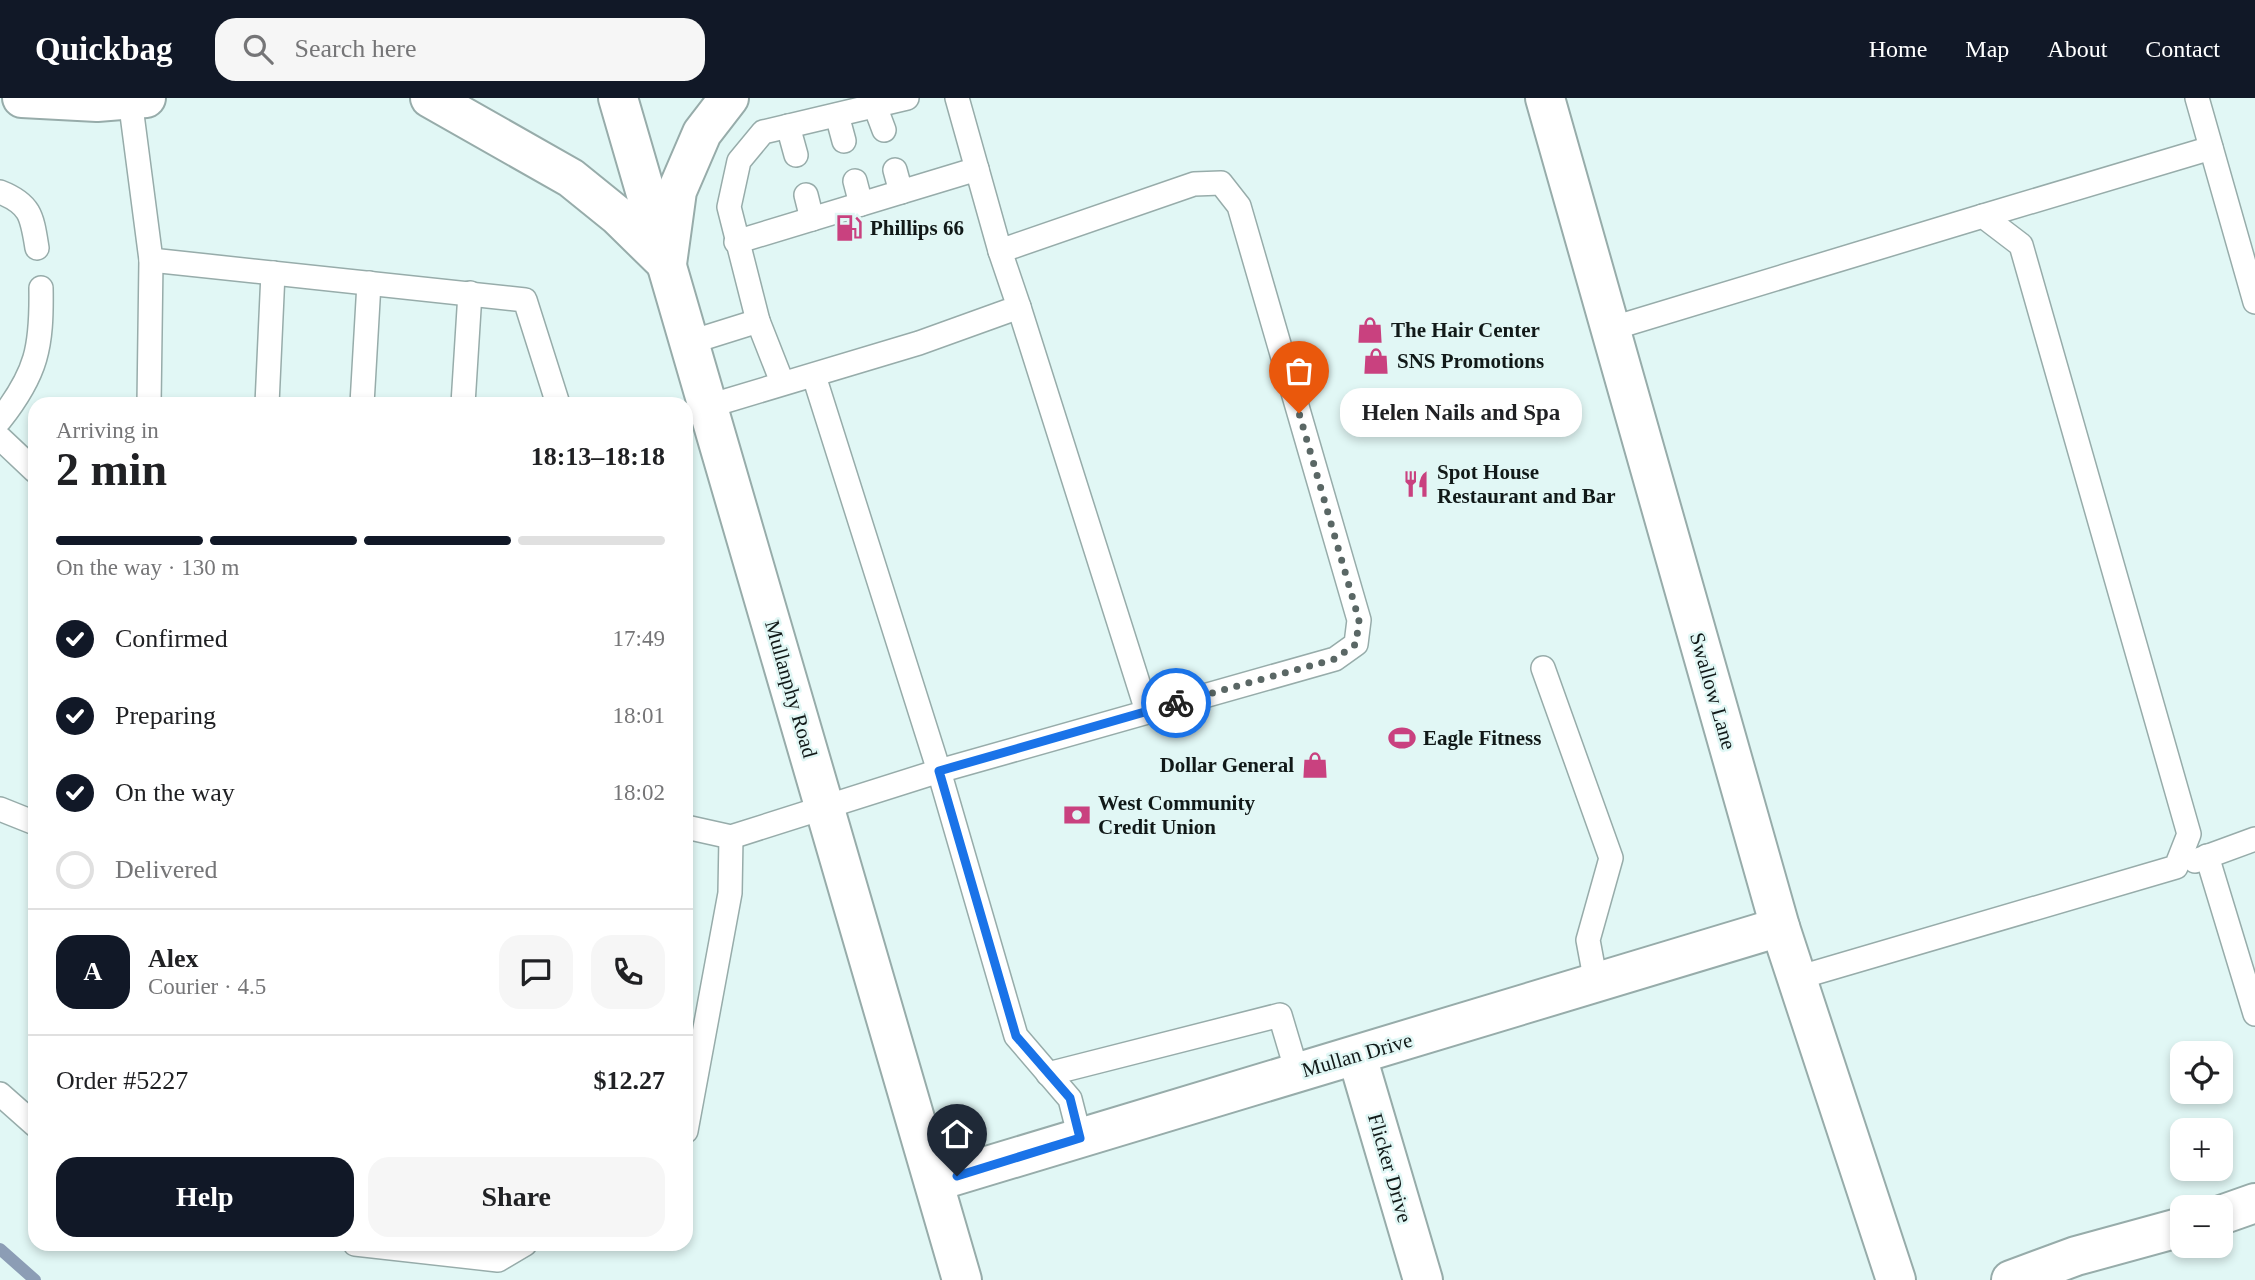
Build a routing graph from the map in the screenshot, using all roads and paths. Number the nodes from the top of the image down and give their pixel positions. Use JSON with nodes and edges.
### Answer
{"nodes":[{"id":1,"x":22,"y":98,"type":"edge"},
{"id":2,"x":430,"y":98,"type":"edge"},
{"id":3,"x":618,"y":98,"type":"edge"},
{"id":4,"x":729,"y":98,"type":"edge"},
{"id":5,"x":907,"y":98,"type":"edge"},
{"id":6,"x":957,"y":98,"type":"edge"},
{"id":7,"x":1545,"y":98,"type":"edge"},
{"id":8,"x":2197,"y":98,"type":"edge"},
{"id":9,"x":138,"y":99,"type":"edge"},
{"id":10,"x":874,"y":102,"type":"edge"},
{"id":11,"x":837,"y":115,"type":"junction"},
{"id":12,"x":788,"y":126,"type":"junction"},
{"id":13,"x":884,"y":130,"type":"dead end"},
{"id":14,"x":844,"y":141,"type":"dead end"},
{"id":15,"x":2211,"y":148,"type":"junction"},
{"id":16,"x":796,"y":155,"type":"dead end"},
{"id":17,"x":977,"y":169,"type":"junction"},
{"id":18,"x":855,"y":181,"type":"dead end"},
{"id":19,"x":0,"y":192,"type":"edge"},
{"id":20,"x":806,"y":195,"type":"dead end"},
{"id":21,"x":861,"y":204,"type":"junction"},
{"id":22,"x":1983,"y":216,"type":"junction"},
{"id":23,"x":812,"y":219,"type":"junction"},
{"id":24,"x":736,"y":242,"type":"junction"},
{"id":25,"x":37,"y":248,"type":"dead end"},
{"id":26,"x":1000,"y":251,"type":"junction"},
{"id":27,"x":151,"y":260,"type":"junction"},
{"id":28,"x":667,"y":264,"type":"junction"},
{"id":29,"x":273,"y":273,"type":"junction"},
{"id":30,"x":369,"y":283,"type":"junction"},
{"id":31,"x":41,"y":288,"type":"dead end"},
{"id":32,"x":470,"y":293,"type":"junction"},
{"id":33,"x":2255,"y":302,"type":"edge"},
{"id":34,"x":1019,"y":307,"type":"junction"},
{"id":35,"x":758,"y":321,"type":"junction"},
{"id":36,"x":1610,"y":329,"type":"junction"},
{"id":37,"x":691,"y":342,"type":"junction"},
{"id":38,"x":814,"y":376,"type":"junction"},
{"id":39,"x":782,"y":382,"type":"junction"},
{"id":40,"x":149,"y":397,"type":"edge"},
{"id":41,"x":267,"y":397,"type":"edge"},
{"id":42,"x":362,"y":397,"type":"edge"},
{"id":43,"x":463,"y":397,"type":"edge"},
{"id":44,"x":556,"y":397,"type":"edge"},
{"id":45,"x":709,"y":406,"type":"junction"},
{"id":46,"x":0,"y":420,"type":"edge"},
{"id":47,"x":0,"y":438,"type":"edge"},
{"id":48,"x":28,"y":464,"type":"edge"},
{"id":49,"x":1543,"y":668,"type":"dead end"},
{"id":50,"x":1147,"y":711,"type":"junction"},
{"id":51,"x":939,"y":771,"type":"junction"},
{"id":52,"x":824,"y":805,"type":"junction"},
{"id":53,"x":0,"y":809,"type":"edge"},
{"id":54,"x":28,"y":820,"type":"edge"},
{"id":55,"x":693,"y":829,"type":"edge"},
{"id":56,"x":731,"y":837,"type":"junction"},
{"id":57,"x":2255,"y":839,"type":"edge"},
{"id":58,"x":2207,"y":856,"type":"junction"},
{"id":59,"x":2176,"y":867,"type":"junction"},
{"id":60,"x":1780,"y":927,"type":"junction"},
{"id":61,"x":1797,"y":978,"type":"junction"},
{"id":62,"x":1596,"y":983,"type":"junction"},
{"id":63,"x":2255,"y":1014,"type":"edge"},
{"id":64,"x":1357,"y":1056,"type":"junction"},
{"id":65,"x":1297,"y":1072,"type":"junction"},
{"id":66,"x":1048,"y":1074,"type":"junction"},
{"id":67,"x":693,"y":1093,"type":"edge"},
{"id":68,"x":0,"y":1094,"type":"edge"},
{"id":69,"x":28,"y":1119,"type":"edge"},
{"id":70,"x":1080,"y":1138,"type":"junction"},
{"id":71,"x":934,"y":1182,"type":"junction"},
{"id":72,"x":2255,"y":1203,"type":"edge"},
{"id":73,"x":2233,"y":1211,"type":"edge"},
{"id":74,"x":2170,"y":1230,"type":"edge"},
{"id":75,"x":418,"y":1251,"type":"edge"},
{"id":76,"x":513,"y":1251,"type":"edge"},
{"id":77,"x":962,"y":1280,"type":"edge"},
{"id":78,"x":1423,"y":1280,"type":"edge"},
{"id":79,"x":1896,"y":1280,"type":"edge"},
{"id":80,"x":2011,"y":1280,"type":"edge"}],
"edges":[{"from":1,"to":9,"type":"street"},
{"from":2,"to":28,"type":"street"},
{"from":3,"to":28,"type":"street","name":"Mullanphy Road"},
{"from":4,"to":28,"type":"street"},
{"from":5,"to":10,"type":"lane"},
{"from":6,"to":17,"type":"lane"},
{"from":7,"to":36,"type":"street","name":"Swallow Lane"},
{"from":8,"to":15,"type":"lane"},
{"from":9,"to":27,"type":"lane"},
{"from":10,"to":11,"type":"lane"},
{"from":10,"to":13,"type":"lane"},
{"from":11,"to":12,"type":"lane"},
{"from":11,"to":14,"type":"lane"},
{"from":12,"to":16,"type":"lane"},
{"from":12,"to":24,"type":"lane"},
{"from":15,"to":22,"type":"lane"},
{"from":15,"to":33,"type":"lane"},
{"from":17,"to":21,"type":"lane"},
{"from":17,"to":26,"type":"lane"},
{"from":18,"to":21,"type":"lane"},
{"from":19,"to":25,"type":"lane"},
{"from":20,"to":23,"type":"lane"},
{"from":21,"to":23,"type":"lane"},
{"from":22,"to":36,"type":"lane"},
{"from":22,"to":59,"type":"lane"},
{"from":23,"to":24,"type":"lane"},
{"from":24,"to":35,"type":"lane"},
{"from":26,"to":34,"type":"lane"},
{"from":26,"to":50,"type":"lane"},
{"from":27,"to":29,"type":"lane"},
{"from":27,"to":40,"type":"lane"},
{"from":28,"to":37,"type":"street","name":"Mullanphy Road"},
{"from":29,"to":30,"type":"lane"},
{"from":29,"to":41,"type":"lane"},
{"from":30,"to":32,"type":"lane"},
{"from":30,"to":42,"type":"lane"},
{"from":31,"to":46,"type":"lane"},
{"from":32,"to":43,"type":"lane"},
{"from":32,"to":44,"type":"lane"},
{"from":34,"to":38,"type":"lane"},
{"from":34,"to":50,"type":"lane"},
{"from":35,"to":37,"type":"lane"},
{"from":35,"to":39,"type":"lane"},
{"from":36,"to":60,"type":"street","name":"Swallow Lane"},
{"from":37,"to":45,"type":"street","name":"Mullanphy Road"},
{"from":38,"to":39,"type":"lane"},
{"from":38,"to":51,"type":"lane"},
{"from":39,"to":45,"type":"lane"},
{"from":45,"to":52,"type":"street","name":"Mullanphy Road"},
{"from":47,"to":48,"type":"lane"},
{"from":49,"to":62,"type":"lane"},
{"from":50,"to":51,"type":"lane"},
{"from":51,"to":52,"type":"lane"},
{"from":51,"to":66,"type":"lane"},
{"from":52,"to":56,"type":"lane"},
{"from":52,"to":71,"type":"street","name":"Mullanphy Road"},
{"from":53,"to":54,"type":"lane"},
{"from":55,"to":56,"type":"lane"},
{"from":56,"to":67,"type":"lane"},
{"from":57,"to":58,"type":"lane"},
{"from":58,"to":59,"type":"lane"},
{"from":58,"to":63,"type":"lane"},
{"from":59,"to":61,"type":"lane"},
{"from":60,"to":61,"type":"street","name":"Swallow Lane"},
{"from":60,"to":62,"type":"street","name":"Mullan Drive"},
{"from":61,"to":79,"type":"street","name":"Swallow Lane"},
{"from":62,"to":64,"type":"street","name":"Mullan Drive"},
{"from":64,"to":65,"type":"street","name":"Mullan Drive"},
{"from":64,"to":78,"type":"street","name":"Flicker Drive"},
{"from":65,"to":66,"type":"lane"},
{"from":65,"to":70,"type":"street","name":"Mullan Drive"},
{"from":66,"to":70,"type":"lane"},
{"from":68,"to":69,"type":"lane"},
{"from":70,"to":71,"type":"street","name":"Mullan Drive"},
{"from":71,"to":77,"type":"street","name":"Mullanphy Road"},
{"from":72,"to":73,"type":"street"},
{"from":74,"to":80,"type":"street"},
{"from":75,"to":76,"type":"lane"}]}
